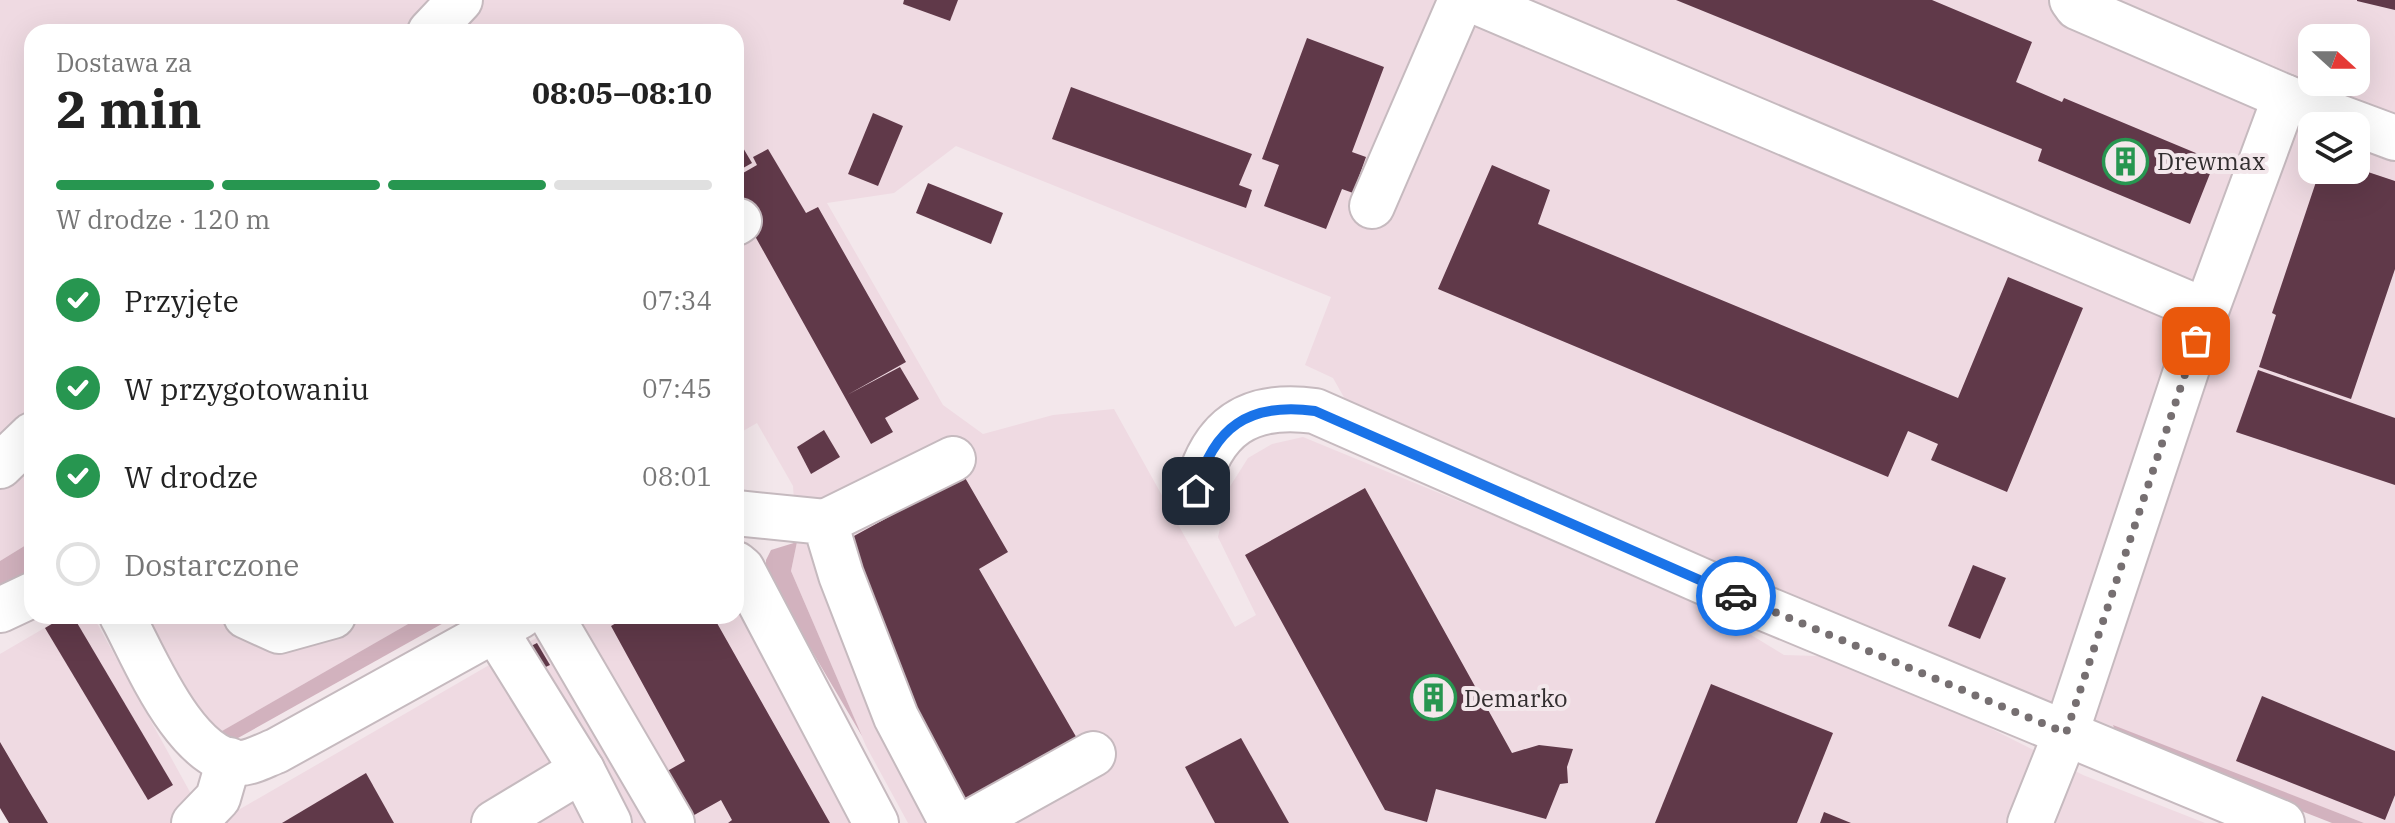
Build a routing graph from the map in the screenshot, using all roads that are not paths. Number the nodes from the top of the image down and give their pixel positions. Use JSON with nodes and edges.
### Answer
{"nodes":[{"id":1,"x":460,"y":0,"type":"edge"},
{"id":2,"x":1461,"y":0,"type":"edge"},
{"id":3,"x":1472,"y":0,"type":"edge"},
{"id":4,"x":2072,"y":0,"type":"edge"},
{"id":5,"x":438,"y":24,"type":"edge"},
{"id":6,"x":2285,"y":97,"type":"junction"},
{"id":7,"x":2395,"y":138,"type":"edge"},
{"id":8,"x":1372,"y":206,"type":"dead end"},
{"id":9,"x":2206,"y":311,"type":"junction"},
{"id":10,"x":24,"y":443,"type":"edge"},
{"id":11,"x":953,"y":459,"type":"dead end"},
{"id":12,"x":0,"y":466,"type":"edge"},
{"id":13,"x":1196,"y":491,"type":"dead end"},
{"id":14,"x":744,"y":514,"type":"edge"},
{"id":15,"x":825,"y":522,"type":"junction"},
{"id":16,"x":744,"y":573,"type":"edge"},
{"id":17,"x":24,"y":599,"type":"edge"},
{"id":18,"x":0,"y":610,"type":"edge"},
{"id":19,"x":126,"y":624,"type":"edge"},
{"id":20,"x":264,"y":624,"type":"edge"},
{"id":21,"x":304,"y":624,"type":"edge"},
{"id":22,"x":511,"y":624,"type":"edge"},
{"id":23,"x":522,"y":624,"type":"edge"},
{"id":24,"x":524,"y":624,"type":"edge"},
{"id":25,"x":2066,"y":733,"type":"junction"},
{"id":26,"x":1093,"y":754,"type":"dead end"},
{"id":27,"x":582,"y":770,"type":"junction"},
{"id":28,"x":217,"y":801,"type":"edge"},
{"id":29,"x":945,"y":819,"type":"edge"},
{"id":30,"x":494,"y":823,"type":"edge"},
{"id":31,"x":609,"y":823,"type":"edge"},
{"id":32,"x":672,"y":823,"type":"edge"},
{"id":33,"x":876,"y":823,"type":"edge"},
{"id":34,"x":2030,"y":823,"type":"edge"},
{"id":35,"x":2282,"y":823,"type":"edge"}],
"edges":[{"from":1,"to":5,"type":"street"},
{"from":2,"to":8,"type":"street"},
{"from":3,"to":9,"type":"street"},
{"from":4,"to":6,"type":"street"},
{"from":6,"to":7,"type":"street"},
{"from":6,"to":9,"type":"street"},
{"from":9,"to":25,"type":"street"},
{"from":10,"to":12,"type":"street"},
{"from":11,"to":15,"type":"street"},
{"from":13,"to":25,"type":"street"},
{"from":14,"to":15,"type":"street"},
{"from":15,"to":29,"type":"street"},
{"from":16,"to":33,"type":"street"},
{"from":17,"to":18,"type":"street"},
{"from":19,"to":28,"type":"street"},
{"from":20,"to":21,"type":"street"},
{"from":22,"to":28,"type":"street"},
{"from":23,"to":27,"type":"street"},
{"from":24,"to":32,"type":"street"},
{"from":25,"to":34,"type":"street"},
{"from":25,"to":35,"type":"street"},
{"from":26,"to":29,"type":"street"},
{"from":27,"to":30,"type":"street"},
{"from":27,"to":31,"type":"street"}]}
